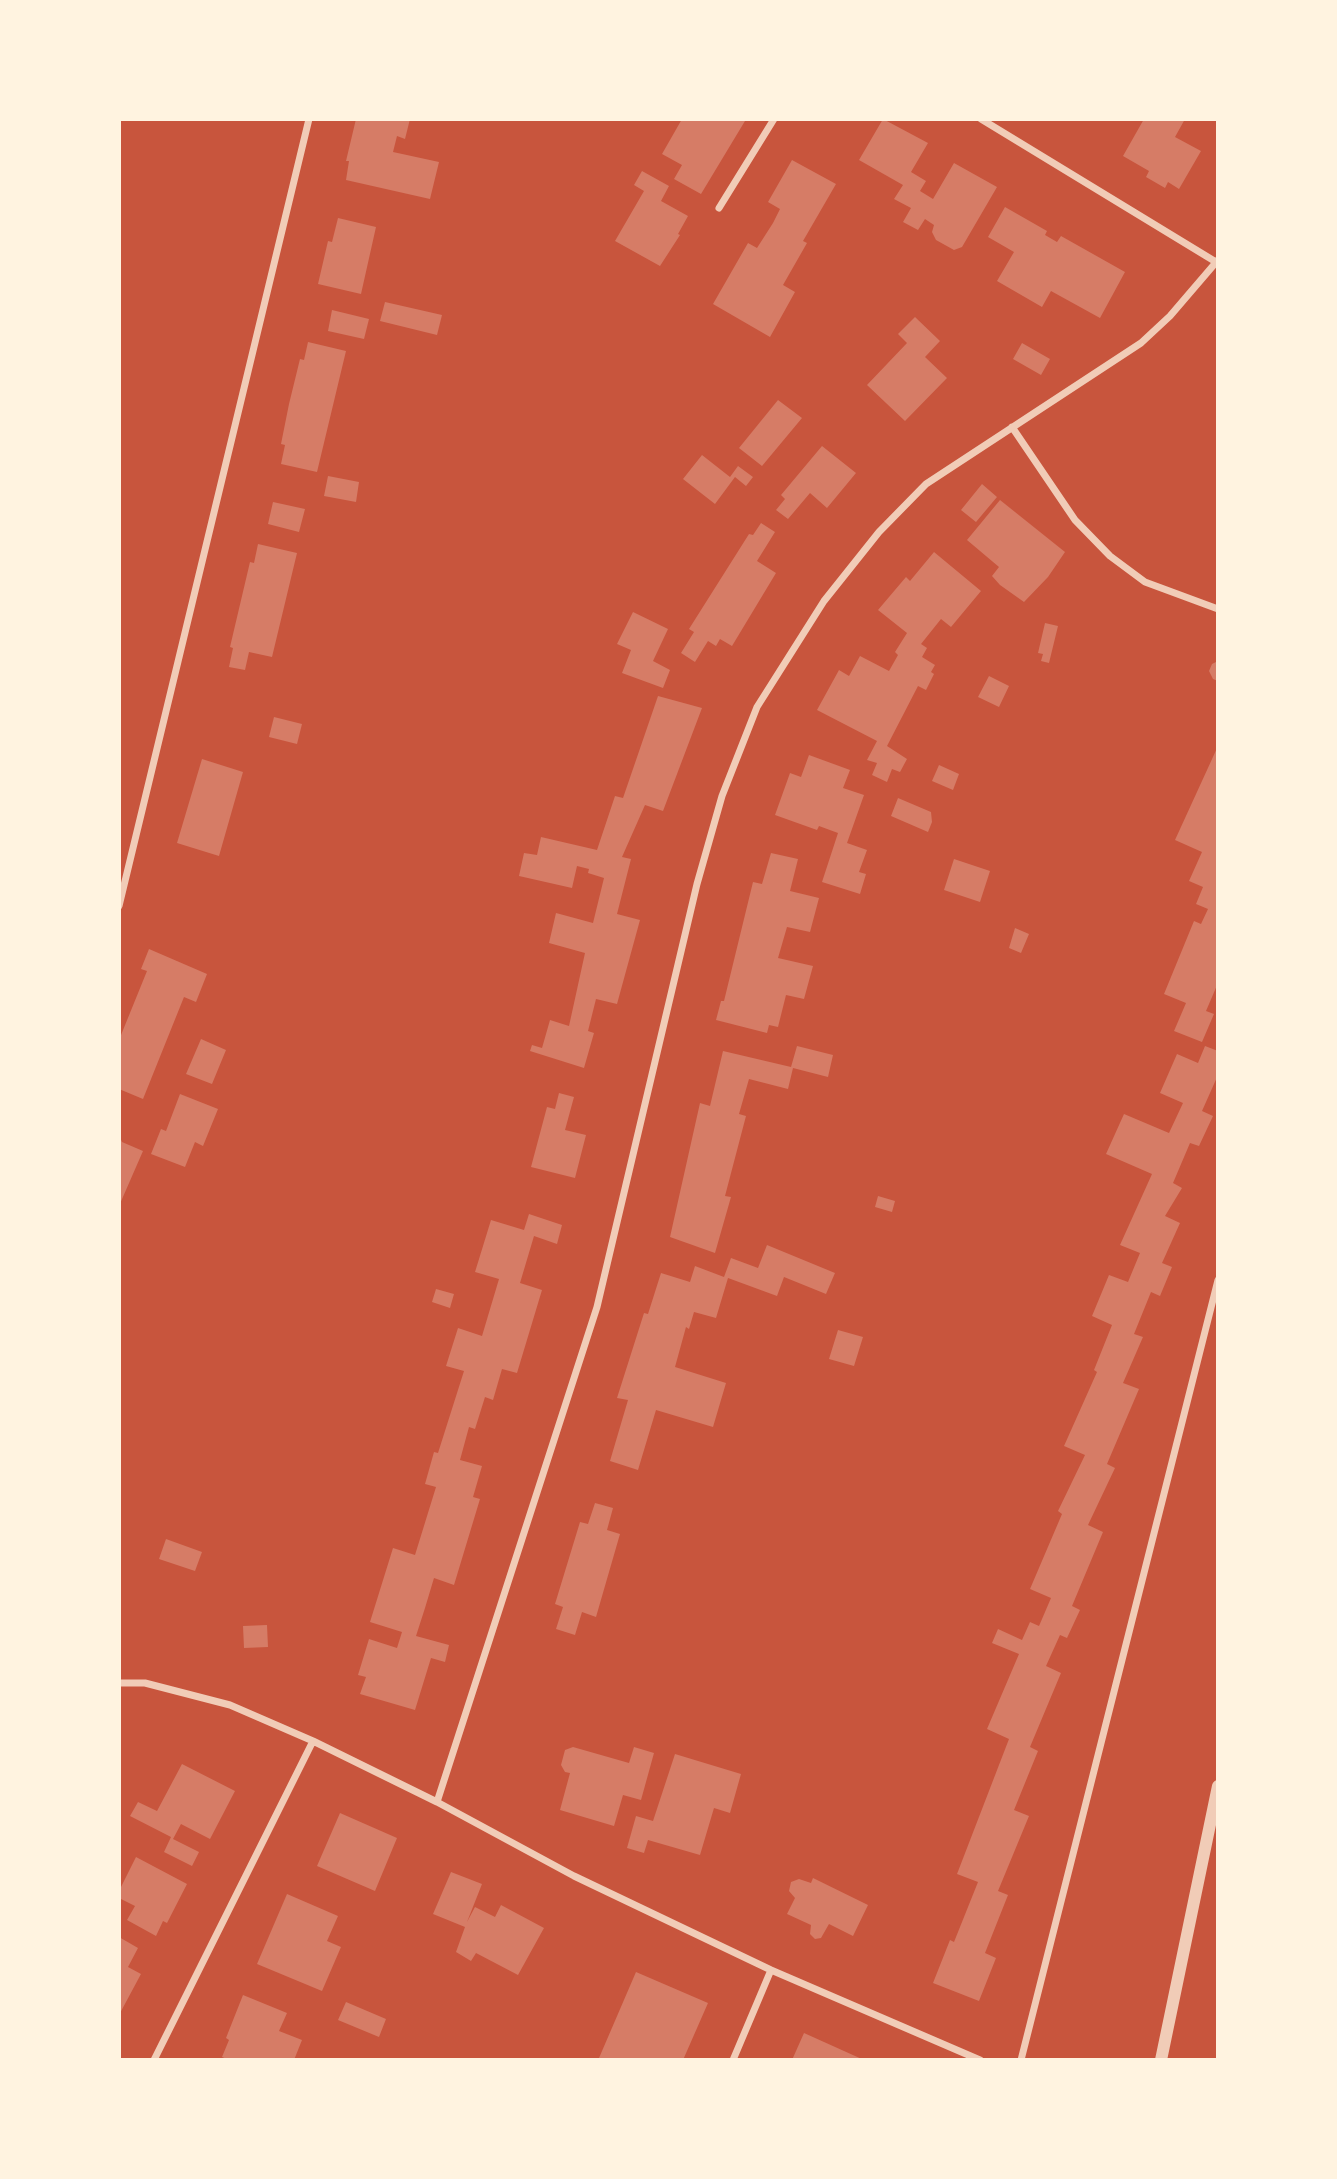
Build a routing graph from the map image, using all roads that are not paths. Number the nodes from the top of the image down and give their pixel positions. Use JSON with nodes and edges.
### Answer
{"nodes":[{"id":1,"x":309,"y":119,"type":"edge"},
{"id":2,"x":775,"y":119,"type":"edge"},
{"id":3,"x":981,"y":119,"type":"edge"},
{"id":4,"x":719,"y":208,"type":"dead end"},
{"id":5,"x":1217,"y":261,"type":"edge"},
{"id":6,"x":1012,"y":427,"type":"junction"},
{"id":7,"x":1218,"y":609,"type":"edge"},
{"id":8,"x":119,"y":906,"type":"edge"},
{"id":9,"x":1218,"y":1280,"type":"edge"},
{"id":10,"x":119,"y":1683,"type":"edge"},
{"id":11,"x":313,"y":1741,"type":"junction"},
{"id":12,"x":1218,"y":1786,"type":"edge"},
{"id":13,"x":437,"y":1802,"type":"junction"},
{"id":14,"x":771,"y":1970,"type":"junction"},
{"id":15,"x":154,"y":2060,"type":"edge"},
{"id":16,"x":733,"y":2060,"type":"edge"},
{"id":17,"x":980,"y":2060,"type":"edge"},
{"id":18,"x":1021,"y":2060,"type":"edge"},
{"id":19,"x":1161,"y":2060,"type":"edge"}],
"edges":[{"from":1,"to":8,"type":"street"},
{"from":2,"to":4,"type":"street"},
{"from":3,"to":5,"type":"street"},
{"from":5,"to":6,"type":"street"},
{"from":6,"to":7,"type":"street"},
{"from":6,"to":13,"type":"street"},
{"from":9,"to":18,"type":"street"},
{"from":10,"to":11,"type":"street"},
{"from":11,"to":13,"type":"street"},
{"from":11,"to":15,"type":"street"},
{"from":12,"to":19,"type":"street"},
{"from":13,"to":14,"type":"street"},
{"from":14,"to":16,"type":"street"},
{"from":14,"to":17,"type":"street"}]}
